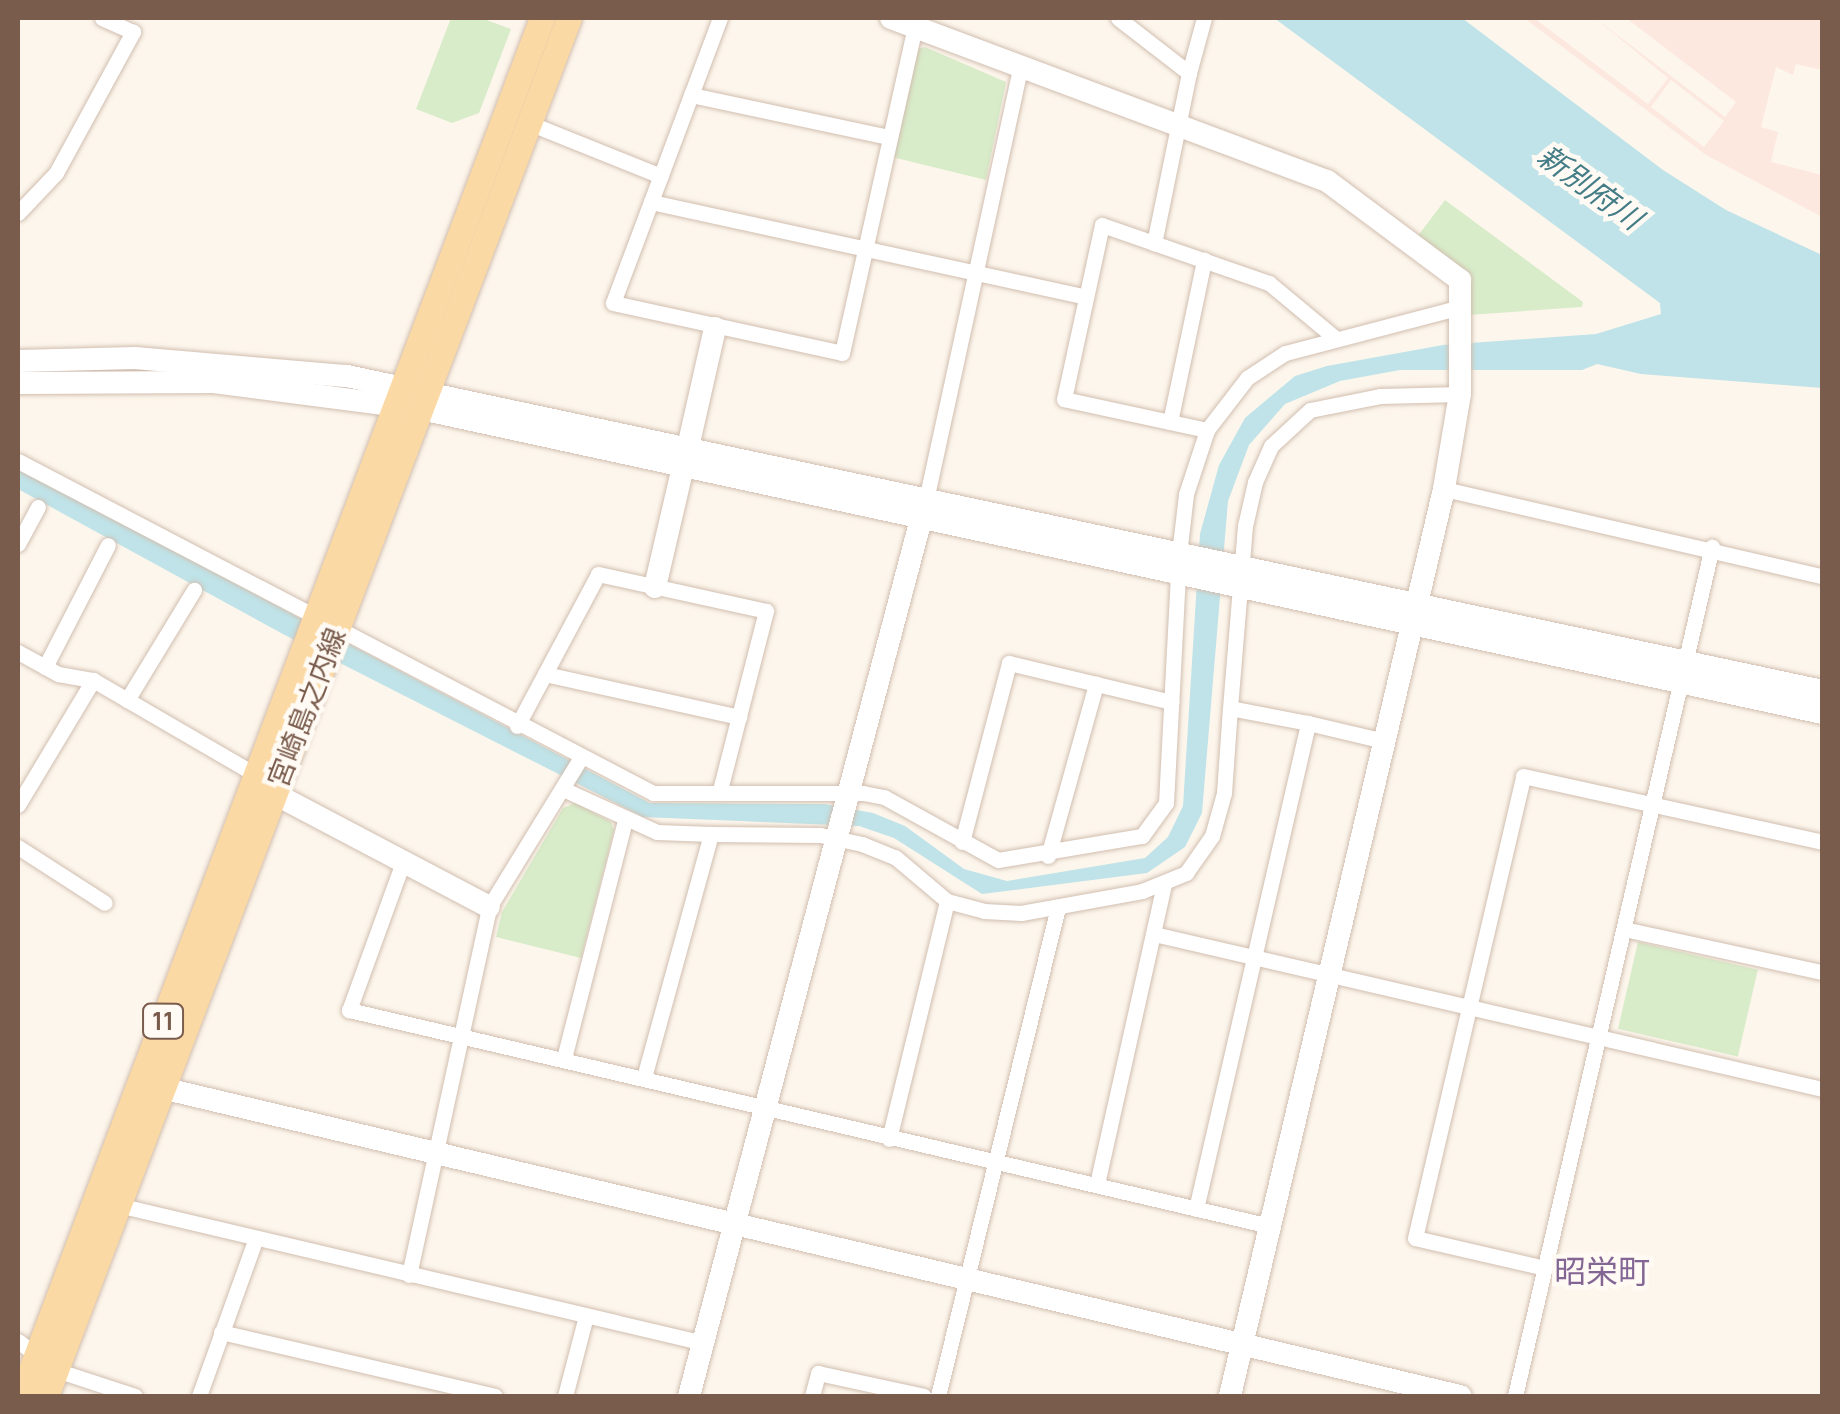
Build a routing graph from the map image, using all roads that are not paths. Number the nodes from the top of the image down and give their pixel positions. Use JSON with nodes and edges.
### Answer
{"nodes":[{"id":1,"x":102,"y":18,"type":"edge"},
{"id":2,"x":542,"y":18,"type":"edge"},
{"id":3,"x":569,"y":18,"type":"edge"},
{"id":4,"x":720,"y":18,"type":"edge"},
{"id":5,"x":891,"y":18,"type":"edge"},
{"id":6,"x":1118,"y":18,"type":"edge"},
{"id":7,"x":1204,"y":18,"type":"edge"},
{"id":8,"x":914,"y":26,"type":"junction"},
{"id":9,"x":1021,"y":66,"type":"junction"},
{"id":10,"x":1189,"y":73,"type":"junction"},
{"id":11,"x":691,"y":95,"type":"junction"},
{"id":12,"x":529,"y":123,"type":"junction"},
{"id":13,"x":1178,"y":125,"type":"junction"},
{"id":14,"x":888,"y":137,"type":"junction"},
{"id":15,"x":661,"y":176,"type":"junction"},
{"id":16,"x":652,"y":202,"type":"junction"},
{"id":17,"x":18,"y":213,"type":"edge"},
{"id":18,"x":1154,"y":243,"type":"junction"},
{"id":19,"x":864,"y":248,"type":"junction"},
{"id":20,"x":1204,"y":260,"type":"junction"},
{"id":21,"x":978,"y":273,"type":"junction"},
{"id":22,"x":1086,"y":297,"type":"junction"},
{"id":23,"x":1460,"y":307,"type":"junction"},
{"id":24,"x":715,"y":328,"type":"junction"},
{"id":25,"x":1335,"y":338,"type":"junction"},
{"id":26,"x":18,"y":360,"type":"edge"},
{"id":27,"x":18,"y":383,"type":"edge"},
{"id":28,"x":1460,"y":384,"type":"junction"},
{"id":29,"x":412,"y":399,"type":"junction"},
{"id":30,"x":1170,"y":422,"type":"junction"},
{"id":31,"x":1208,"y":430,"type":"junction"},
{"id":32,"x":685,"y":457,"type":"junction"},
{"id":33,"x":18,"y":461,"type":"edge"},
{"id":34,"x":1444,"y":489,"type":"junction"},
{"id":35,"x":38,"y":507,"type":"dead end"},
{"id":36,"x":924,"y":510,"type":"junction"},
{"id":37,"x":18,"y":544,"type":"edge"},
{"id":38,"x":108,"y":545,"type":"dead end"},
{"id":39,"x":1712,"y":547,"type":"junction"},
{"id":40,"x":1184,"y":565,"type":"junction"},
{"id":41,"x":1822,"y":576,"type":"edge"},
{"id":42,"x":1236,"y":577,"type":"junction"},
{"id":43,"x":656,"y":586,"type":"junction"},
{"id":44,"x":194,"y":590,"type":"dead end"},
{"id":45,"x":1412,"y":616,"type":"junction"},
{"id":46,"x":322,"y":637,"type":"junction"},
{"id":47,"x":18,"y":652,"type":"edge"},
{"id":48,"x":45,"y":667,"type":"junction"},
{"id":49,"x":1685,"y":673,"type":"junction"},
{"id":50,"x":545,"y":674,"type":"junction"},
{"id":51,"x":93,"y":680,"type":"junction"},
{"id":52,"x":1096,"y":684,"type":"junction"},
{"id":53,"x":1822,"y":691,"type":"edge"},
{"id":54,"x":127,"y":700,"type":"junction"},
{"id":55,"x":1171,"y":702,"type":"junction"},
{"id":56,"x":1230,"y":708,"type":"junction"},
{"id":57,"x":1822,"y":713,"type":"edge"},
{"id":58,"x":739,"y":717,"type":"junction"},
{"id":59,"x":1308,"y":723,"type":"junction"},
{"id":60,"x":517,"y":726,"type":"junction"},
{"id":61,"x":1384,"y":741,"type":"junction"},
{"id":62,"x":580,"y":758,"type":"junction"},
{"id":63,"x":266,"y":785,"type":"junction"},
{"id":64,"x":566,"y":786,"type":"junction"},
{"id":65,"x":720,"y":790,"type":"junction"},
{"id":66,"x":849,"y":796,"type":"junction"},
{"id":67,"x":18,"y":804,"type":"edge"},
{"id":68,"x":1654,"y":805,"type":"junction"},
{"id":69,"x":625,"y":820,"type":"junction"},
{"id":70,"x":711,"y":834,"type":"junction"},
{"id":71,"x":839,"y":834,"type":"junction"},
{"id":72,"x":962,"y":842,"type":"junction"},
{"id":73,"x":1822,"y":842,"type":"edge"},
{"id":74,"x":18,"y":847,"type":"edge"},
{"id":75,"x":1048,"y":856,"type":"junction"},
{"id":76,"x":403,"y":862,"type":"junction"},
{"id":77,"x":1164,"y":885,"type":"junction"},
{"id":78,"x":947,"y":900,"type":"junction"},
{"id":79,"x":105,"y":904,"type":"dead end"},
{"id":80,"x":488,"y":907,"type":"junction"},
{"id":81,"x":1058,"y":907,"type":"junction"},
{"id":82,"x":1624,"y":929,"type":"junction"},
{"id":83,"x":1154,"y":934,"type":"junction"},
{"id":84,"x":1253,"y":956,"type":"junction"},
{"id":85,"x":1822,"y":972,"type":"edge"},
{"id":86,"x":1330,"y":975,"type":"junction"},
{"id":87,"x":1469,"y":1005,"type":"junction"},
{"id":88,"x":1599,"y":1033,"type":"junction"},
{"id":89,"x":463,"y":1038,"type":"junction"},
{"id":90,"x":564,"y":1058,"type":"junction"},
{"id":91,"x":644,"y":1078,"type":"junction"},
{"id":92,"x":150,"y":1086,"type":"junction"},
{"id":93,"x":1822,"y":1089,"type":"edge"},
{"id":94,"x":765,"y":1108,"type":"junction"},
{"id":95,"x":889,"y":1139,"type":"junction"},
{"id":96,"x":434,"y":1156,"type":"junction"},
{"id":97,"x":996,"y":1163,"type":"junction"},
{"id":98,"x":1097,"y":1184,"type":"junction"},
{"id":99,"x":118,"y":1205,"type":"junction"},
{"id":100,"x":1196,"y":1208,"type":"junction"},
{"id":101,"x":1270,"y":1226,"type":"junction"},
{"id":102,"x":734,"y":1227,"type":"junction"},
{"id":103,"x":256,"y":1238,"type":"junction"},
{"id":104,"x":1544,"y":1268,"type":"junction"},
{"id":105,"x":409,"y":1275,"type":"junction"},
{"id":106,"x":966,"y":1280,"type":"junction"},
{"id":107,"x":586,"y":1316,"type":"junction"},
{"id":108,"x":221,"y":1332,"type":"junction"},
{"id":109,"x":704,"y":1343,"type":"junction"},
{"id":110,"x":1241,"y":1344,"type":"junction"},
{"id":111,"x":37,"y":1355,"type":"edge"},
{"id":112,"x":21,"y":1396,"type":"edge"},
{"id":113,"x":46,"y":1396,"type":"edge"},
{"id":114,"x":135,"y":1396,"type":"edge"},
{"id":115,"x":199,"y":1396,"type":"edge"},
{"id":116,"x":495,"y":1396,"type":"edge"},
{"id":117,"x":565,"y":1396,"type":"edge"},
{"id":118,"x":690,"y":1396,"type":"edge"},
{"id":119,"x":812,"y":1396,"type":"edge"},
{"id":120,"x":924,"y":1396,"type":"edge"},
{"id":121,"x":938,"y":1396,"type":"edge"},
{"id":122,"x":1230,"y":1396,"type":"edge"},
{"id":123,"x":1460,"y":1396,"type":"edge"},
{"id":124,"x":1515,"y":1396,"type":"edge"}],
"edges":[{"from":1,"to":17,"type":"street"},
{"from":2,"to":29,"type":"main road","name":"宮崎島之内線","number":"11"},
{"from":3,"to":12,"type":"main road","name":"宮崎島之内線","number":"11"},
{"from":4,"to":11,"type":"street"},
{"from":5,"to":8,"type":"street"},
{"from":6,"to":10,"type":"street"},
{"from":7,"to":10,"type":"street"},
{"from":8,"to":9,"type":"street"},
{"from":8,"to":14,"type":"street"},
{"from":9,"to":13,"type":"street"},
{"from":9,"to":21,"type":"street"},
{"from":10,"to":13,"type":"street"},
{"from":11,"to":14,"type":"street"},
{"from":11,"to":15,"type":"street"},
{"from":12,"to":15,"type":"street"},
{"from":12,"to":29,"type":"main road","name":"宮崎島之内線","number":"11"},
{"from":13,"to":18,"type":"street"},
{"from":13,"to":23,"type":"street"},
{"from":14,"to":19,"type":"street"},
{"from":15,"to":16,"type":"street"},
{"from":16,"to":19,"type":"street"},
{"from":16,"to":24,"type":"street"},
{"from":18,"to":20,"type":"street"},
{"from":18,"to":22,"type":"street"},
{"from":19,"to":21,"type":"street"},
{"from":19,"to":24,"type":"street"},
{"from":20,"to":25,"type":"street"},
{"from":20,"to":30,"type":"street"},
{"from":21,"to":22,"type":"street"},
{"from":21,"to":36,"type":"street"},
{"from":22,"to":30,"type":"street"},
{"from":23,"to":25,"type":"street"},
{"from":23,"to":28,"type":"street"},
{"from":24,"to":32,"type":"street"},
{"from":25,"to":31,"type":"street"},
{"from":26,"to":29,"type":"street"},
{"from":27,"to":29,"type":"street"},
{"from":28,"to":34,"type":"street"},
{"from":28,"to":42,"type":"street"},
{"from":29,"to":32,"type":"street"},
{"from":29,"to":46,"type":"main road","name":"宮崎島之内線","number":"11"},
{"from":30,"to":31,"type":"street"},
{"from":31,"to":40,"type":"street"},
{"from":32,"to":36,"type":"street"},
{"from":32,"to":43,"type":"street"},
{"from":33,"to":46,"type":"street"},
{"from":34,"to":39,"type":"street"},
{"from":34,"to":45,"type":"street"},
{"from":35,"to":37,"type":"street"},
{"from":36,"to":40,"type":"street"},
{"from":36,"to":66,"type":"street"},
{"from":38,"to":48,"type":"street"},
{"from":39,"to":41,"type":"street"},
{"from":39,"to":49,"type":"street"},
{"from":40,"to":42,"type":"street"},
{"from":40,"to":55,"type":"street"},
{"from":42,"to":45,"type":"street"},
{"from":42,"to":56,"type":"street"},
{"from":43,"to":50,"type":"street"},
{"from":43,"to":58,"type":"street"},
{"from":44,"to":54,"type":"street"},
{"from":45,"to":49,"type":"street"},
{"from":45,"to":61,"type":"street"},
{"from":46,"to":60,"type":"street"},
{"from":46,"to":63,"type":"main road","name":"宮崎島之内線","number":"11"},
{"from":47,"to":48,"type":"street"},
{"from":48,"to":51,"type":"street"},
{"from":49,"to":53,"type":"street"},
{"from":49,"to":57,"type":"street"},
{"from":49,"to":68,"type":"street"},
{"from":50,"to":58,"type":"street"},
{"from":50,"to":60,"type":"street"},
{"from":51,"to":54,"type":"street"},
{"from":51,"to":67,"type":"street"},
{"from":52,"to":55,"type":"street"},
{"from":52,"to":72,"type":"street"},
{"from":52,"to":75,"type":"street"},
{"from":54,"to":63,"type":"street"},
{"from":55,"to":75,"type":"street"},
{"from":56,"to":59,"type":"street"},
{"from":56,"to":77,"type":"street"},
{"from":58,"to":65,"type":"street"},
{"from":59,"to":61,"type":"street"},
{"from":59,"to":84,"type":"street"},
{"from":60,"to":62,"type":"street"},
{"from":61,"to":86,"type":"street"},
{"from":62,"to":64,"type":"street"},
{"from":62,"to":65,"type":"street"},
{"from":63,"to":76,"type":"street"},
{"from":63,"to":92,"type":"main road","name":"宮崎島之内線","number":"11"},
{"from":64,"to":69,"type":"street"},
{"from":64,"to":80,"type":"street"},
{"from":65,"to":66,"type":"street"},
{"from":66,"to":71,"type":"street"},
{"from":66,"to":72,"type":"street"},
{"from":68,"to":73,"type":"street"},
{"from":68,"to":82,"type":"street"},
{"from":68,"to":87,"type":"street"},
{"from":69,"to":70,"type":"street"},
{"from":69,"to":90,"type":"street"},
{"from":70,"to":71,"type":"street"},
{"from":70,"to":91,"type":"street"},
{"from":71,"to":78,"type":"street"},
{"from":71,"to":94,"type":"street"},
{"from":72,"to":75,"type":"street"},
{"from":74,"to":79,"type":"street"},
{"from":76,"to":80,"type":"street"},
{"from":76,"to":89,"type":"street"},
{"from":77,"to":81,"type":"street"},
{"from":77,"to":83,"type":"street"},
{"from":78,"to":81,"type":"street"},
{"from":78,"to":95,"type":"street"},
{"from":80,"to":89,"type":"street"},
{"from":81,"to":97,"type":"street"},
{"from":82,"to":85,"type":"street"},
{"from":82,"to":88,"type":"street"},
{"from":83,"to":84,"type":"street"},
{"from":83,"to":98,"type":"street"},
{"from":84,"to":86,"type":"street"},
{"from":84,"to":100,"type":"street"},
{"from":86,"to":87,"type":"street"},
{"from":86,"to":101,"type":"street"},
{"from":87,"to":88,"type":"street"},
{"from":87,"to":104,"type":"street"},
{"from":88,"to":93,"type":"street"},
{"from":88,"to":104,"type":"street"},
{"from":89,"to":90,"type":"street"},
{"from":89,"to":96,"type":"street"},
{"from":90,"to":91,"type":"street"},
{"from":91,"to":94,"type":"street"},
{"from":92,"to":96,"type":"street"},
{"from":92,"to":99,"type":"main road","name":"宮崎島之内線","number":"11"},
{"from":92,"to":111,"type":"main road","name":"宮崎島之内線","number":"11"},
{"from":94,"to":95,"type":"street"},
{"from":94,"to":102,"type":"street"},
{"from":95,"to":97,"type":"street"},
{"from":96,"to":102,"type":"street"},
{"from":96,"to":105,"type":"street"},
{"from":97,"to":98,"type":"street"},
{"from":97,"to":106,"type":"street"},
{"from":98,"to":100,"type":"street"},
{"from":99,"to":103,"type":"street"},
{"from":99,"to":111,"type":"main road","name":"宮崎島之内線","number":"11"},
{"from":100,"to":101,"type":"street"},
{"from":101,"to":110,"type":"street"},
{"from":102,"to":106,"type":"street"},
{"from":102,"to":109,"type":"street"},
{"from":103,"to":105,"type":"street"},
{"from":103,"to":108,"type":"street"},
{"from":104,"to":124,"type":"street"},
{"from":105,"to":107,"type":"street"},
{"from":106,"to":110,"type":"street"},
{"from":106,"to":121,"type":"street"},
{"from":107,"to":109,"type":"street"},
{"from":107,"to":117,"type":"street"},
{"from":108,"to":115,"type":"street"},
{"from":108,"to":116,"type":"street"},
{"from":109,"to":118,"type":"street"},
{"from":110,"to":122,"type":"street"},
{"from":110,"to":123,"type":"street"},
{"from":111,"to":112,"type":"main road","name":"宮崎島之内線","number":"11"},
{"from":111,"to":113,"type":"main road","name":"宮崎島之内線","number":"11"},
{"from":111,"to":114,"type":"street"},
{"from":119,"to":120,"type":"street"}]}
